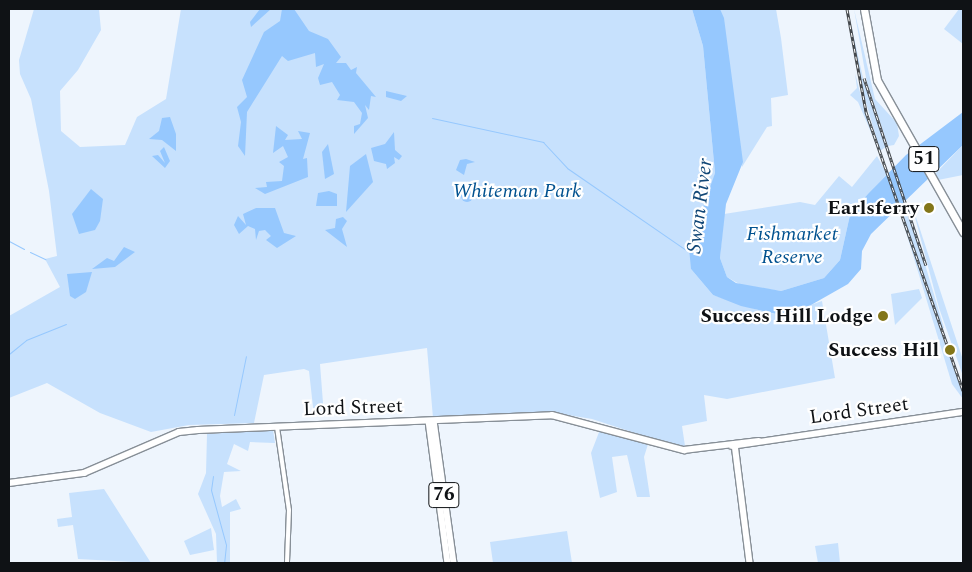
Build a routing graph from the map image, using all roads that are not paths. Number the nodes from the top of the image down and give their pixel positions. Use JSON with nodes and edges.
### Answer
{"nodes":[{"id":1,"x":866,"y":9,"type":"edge"},
{"id":2,"x":869,"y":17,"type":"junction"},
{"id":3,"x":867,"y":34,"type":"junction"},
{"id":4,"x":884,"y":94,"type":"junction"},
{"id":5,"x":958,"y":221,"type":"junction"},
{"id":6,"x":963,"y":228,"type":"edge"},
{"id":7,"x":963,"y":232,"type":"edge"},
{"id":8,"x":963,"y":413,"type":"edge"},
{"id":9,"x":432,"y":421,"type":"junction"},
{"id":10,"x":277,"y":427,"type":"junction"},
{"id":11,"x":735,"y":444,"type":"junction"},
{"id":12,"x":9,"y":483,"type":"edge"},
{"id":13,"x":287,"y":563,"type":"edge"},
{"id":14,"x":448,"y":563,"type":"edge"},
{"id":15,"x":454,"y":563,"type":"edge"},
{"id":16,"x":750,"y":563,"type":"edge"}],
"edges":[{"from":1,"to":2,"type":"highway","number":"51"},
{"from":1,"to":3,"type":"highway","number":"51"},
{"from":2,"to":3,"type":"highway"},
{"from":2,"to":4,"type":"highway","number":"51"},
{"from":3,"to":4,"type":"highway","number":"51"},
{"from":4,"to":5,"type":"highway","number":"51"},
{"from":5,"to":6,"type":"highway","number":"51"},
{"from":5,"to":7,"type":"highway","number":"51"},
{"from":8,"to":11,"type":"main road","name":"Lord Street"},
{"from":9,"to":10,"type":"main road","name":"Lord Street"},
{"from":9,"to":11,"type":"main road","name":"Lord Street"},
{"from":9,"to":14,"type":"main road","number":"76"},
{"from":9,"to":15,"type":"main road","number":"76"},
{"from":10,"to":12,"type":"main road","name":"Lord Street"},
{"from":10,"to":13,"type":"street"},
{"from":11,"to":16,"type":"main road"}]}
